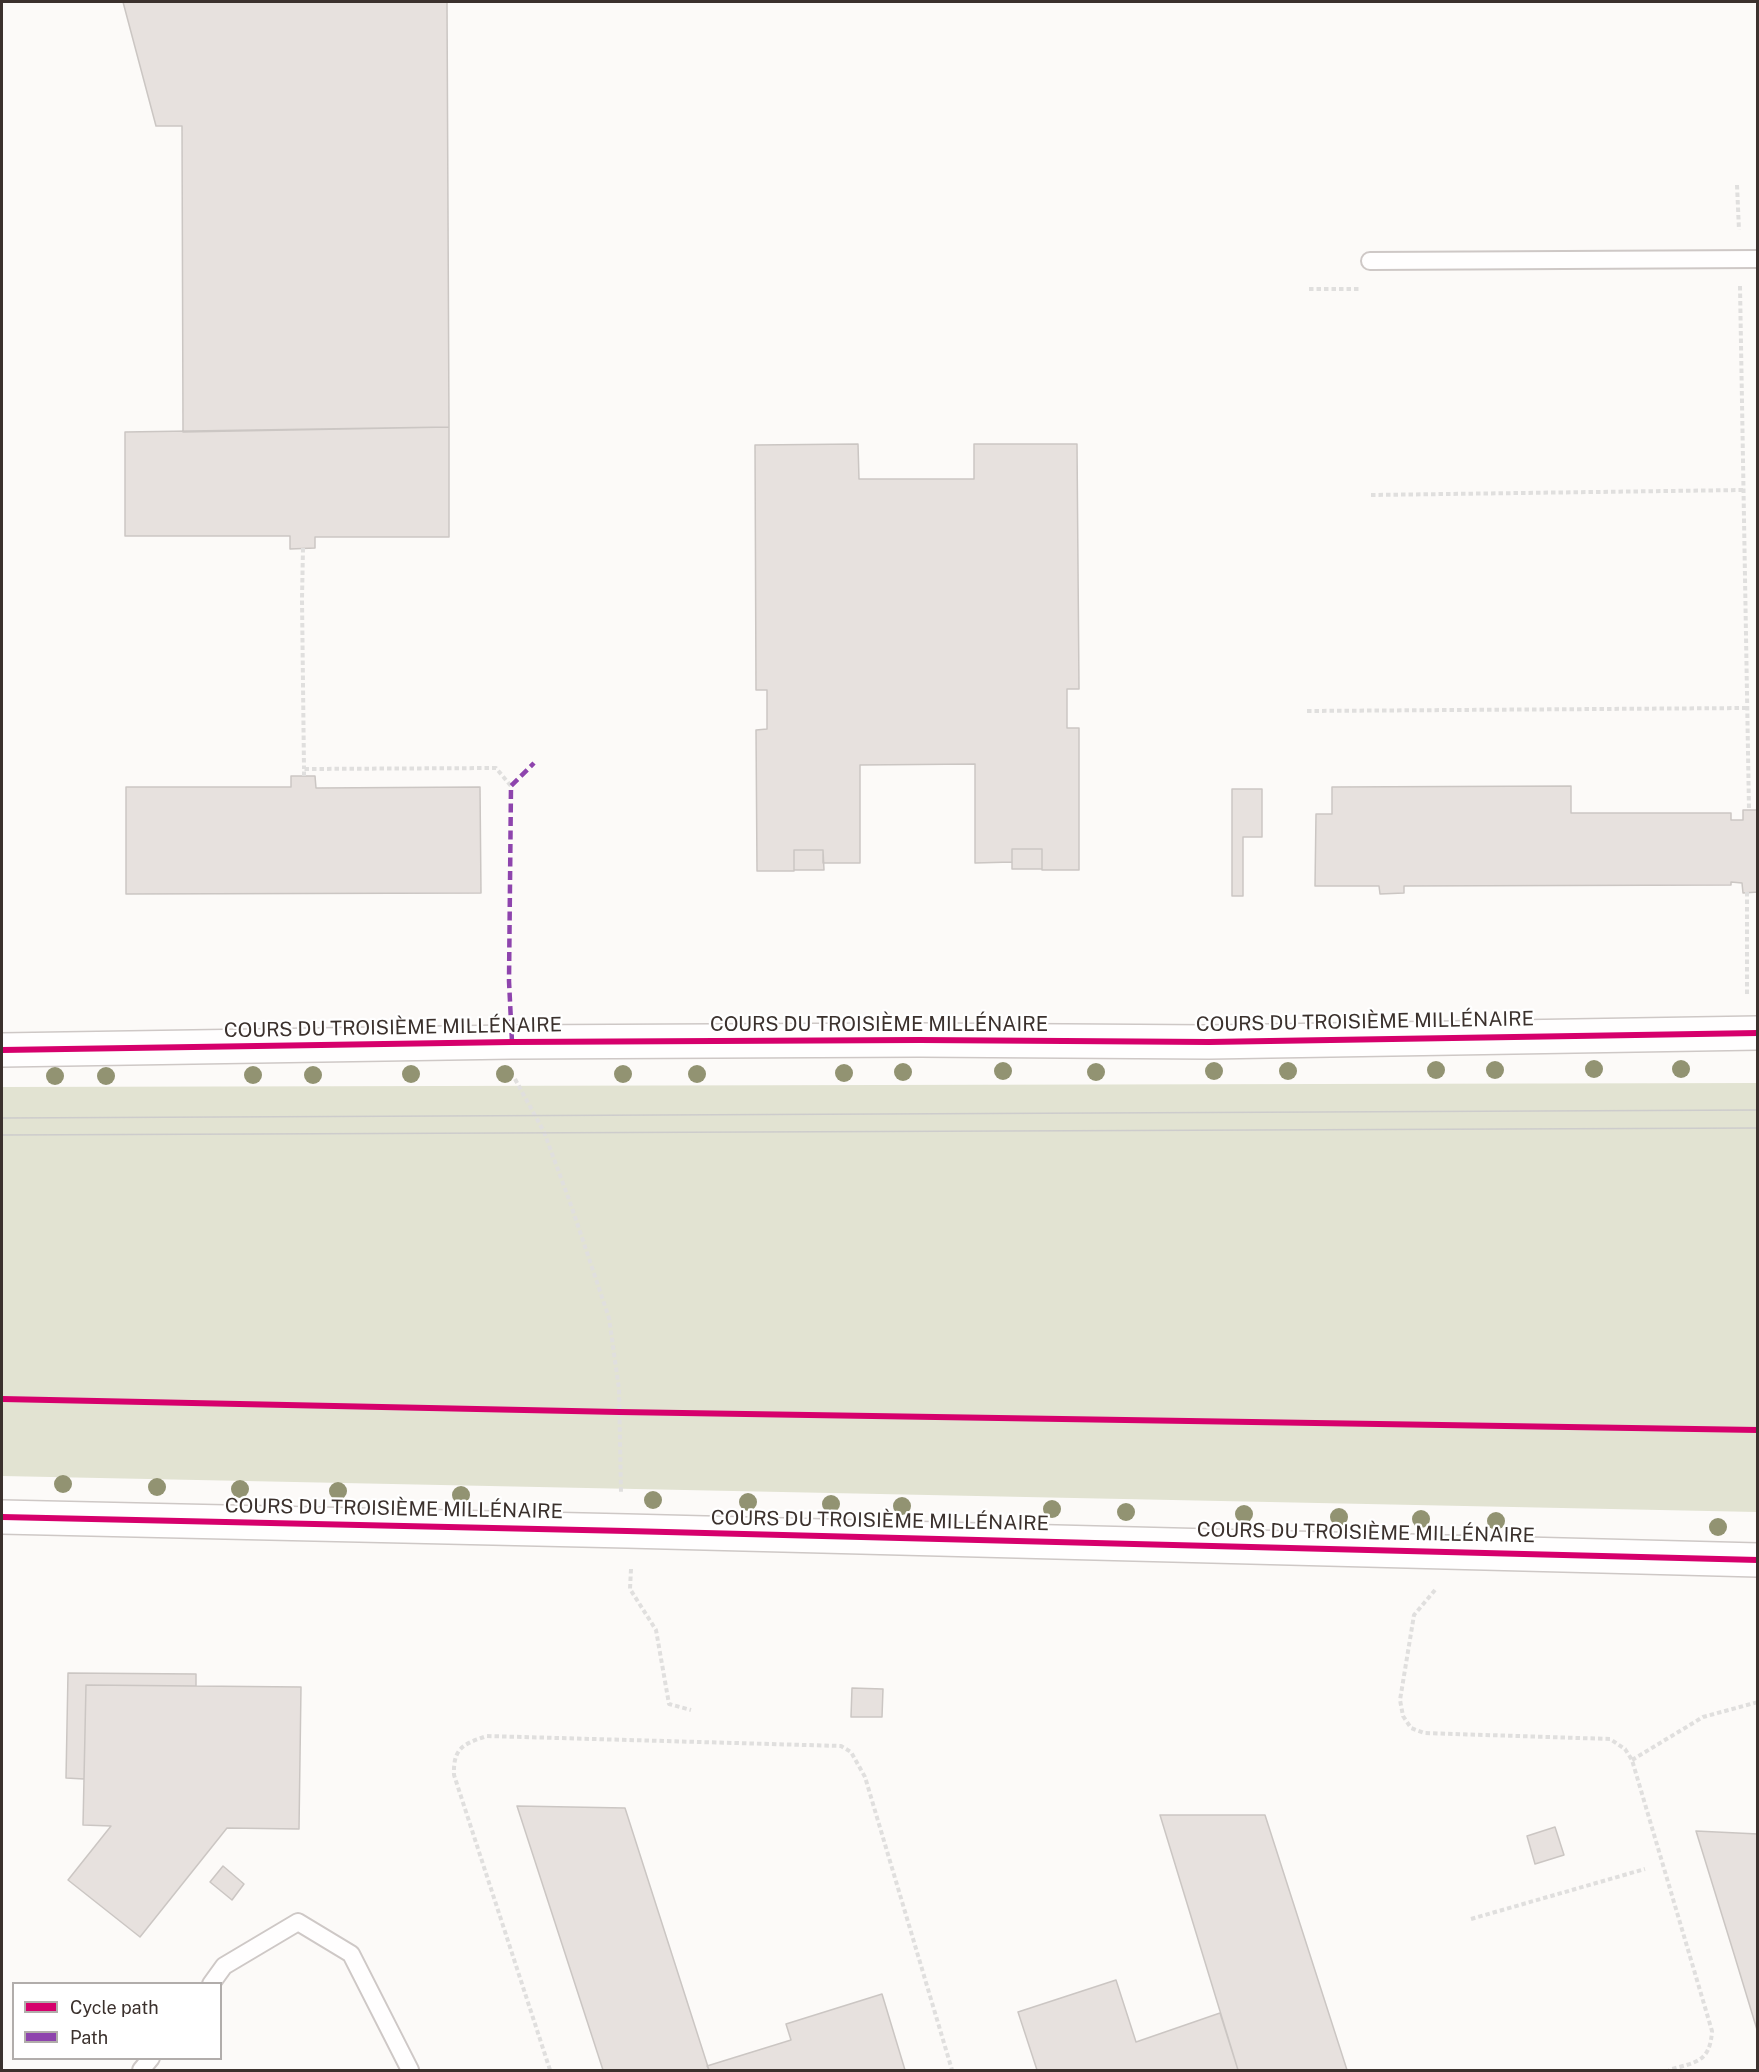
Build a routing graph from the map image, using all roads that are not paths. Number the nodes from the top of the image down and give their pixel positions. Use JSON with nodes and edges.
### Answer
{"nodes":[{"id":1,"x":1758,"y":259,"type":"edge"},
{"id":2,"x":1370,"y":261,"type":"dead end"},
{"id":3,"x":1758,"y":1033,"type":"edge"},
{"id":4,"x":2,"y":1050,"type":"edge"},
{"id":5,"x":2,"y":1517,"type":"edge"},
{"id":6,"x":1758,"y":1560,"type":"edge"},
{"id":7,"x":211,"y":1982,"type":"edge"},
{"id":8,"x":410,"y":2070,"type":"edge"}],
"edges":[{"from":1,"to":2,"type":"lane"},
{"from":3,"to":4,"type":"street","name":"COURS DU TROISIÈME MILLÉNAIRE"},
{"from":5,"to":6,"type":"street","name":"COURS DU TROISIÈME MILLÉNAIRE"},
{"from":7,"to":8,"type":"lane"}]}
